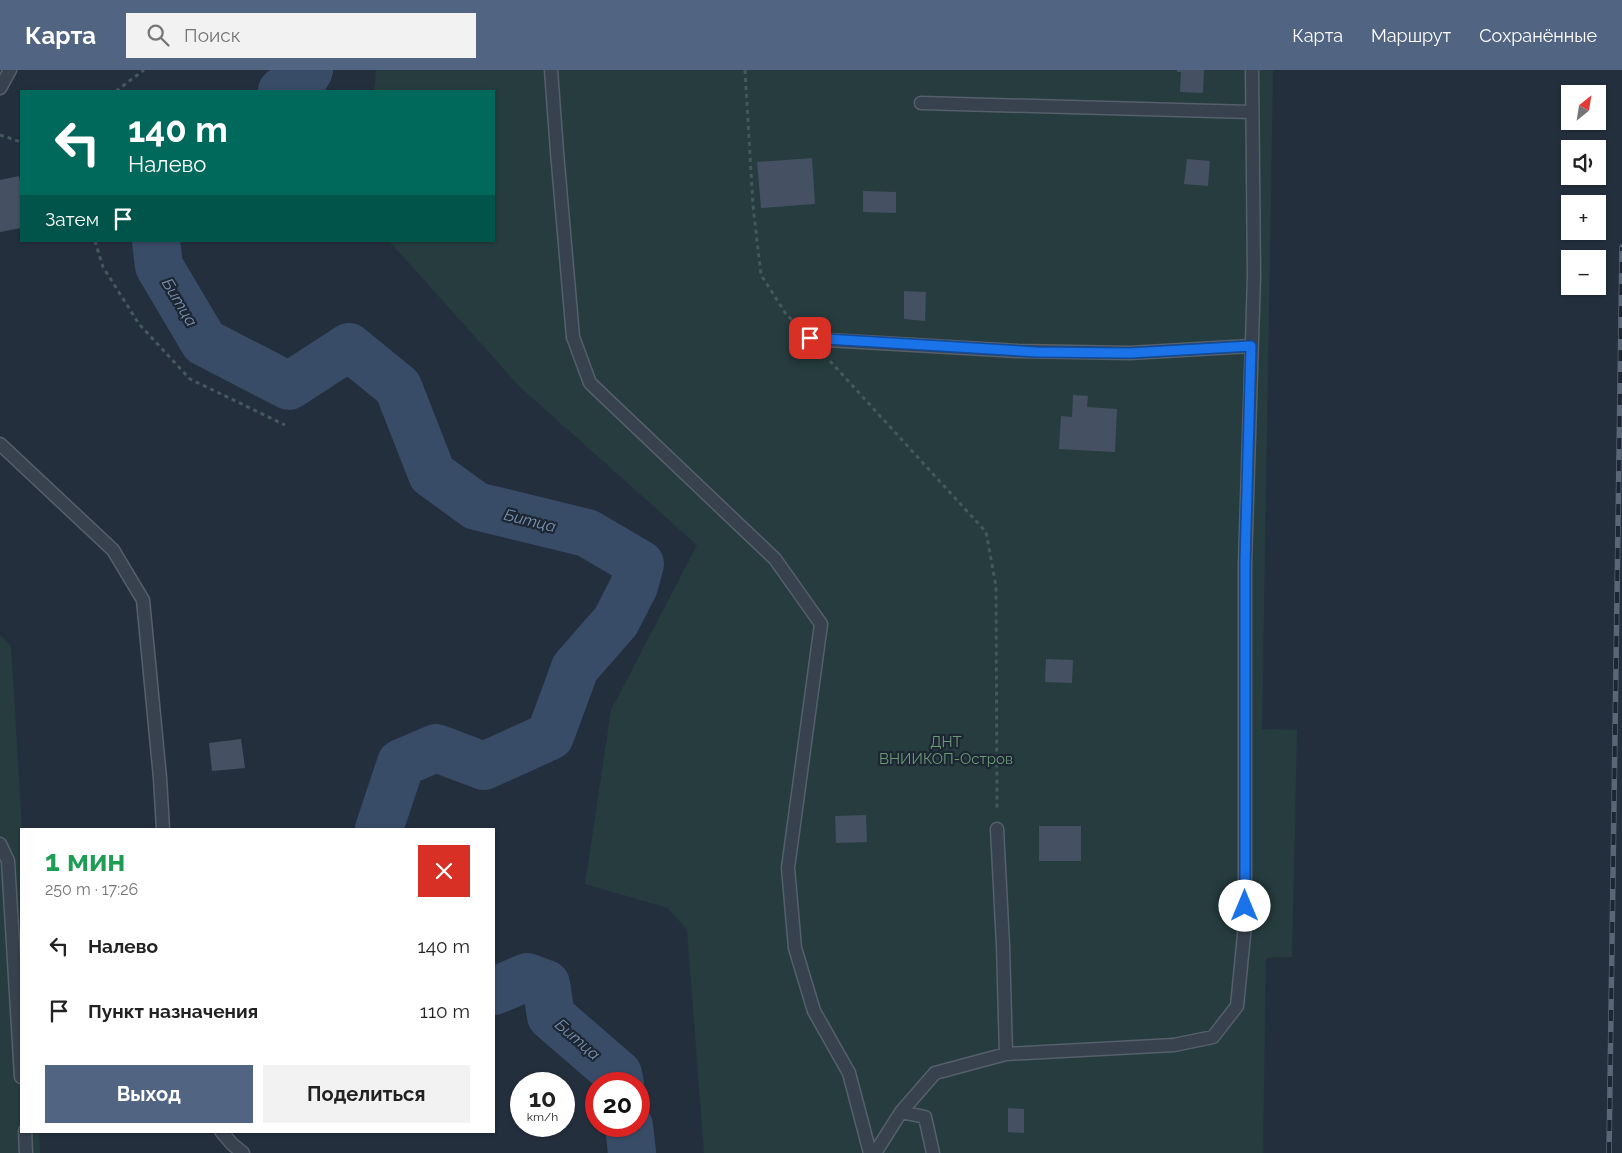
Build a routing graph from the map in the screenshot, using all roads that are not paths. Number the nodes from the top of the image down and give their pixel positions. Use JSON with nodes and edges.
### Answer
{"nodes":[{"id":1,"x":10,"y":70,"type":"edge"},
{"id":2,"x":551,"y":70,"type":"edge"},
{"id":3,"x":1252,"y":70,"type":"edge"},
{"id":4,"x":0,"y":88,"type":"edge"},
{"id":5,"x":921,"y":103,"type":"dead end"},
{"id":6,"x":1251,"y":112,"type":"junction"},
{"id":7,"x":810,"y":338,"type":"road end"},
{"id":8,"x":1251,"y":346,"type":"junction"},
{"id":9,"x":0,"y":444,"type":"edge"},
{"id":10,"x":163,"y":828,"type":"edge"},
{"id":11,"x":997,"y":829,"type":"road end"},
{"id":12,"x":0,"y":844,"type":"edge"},
{"id":13,"x":1006,"y":1054,"type":"junction"},
{"id":14,"x":20,"y":1060,"type":"edge"},
{"id":15,"x":901,"y":1112,"type":"junction"},
{"id":16,"x":24,"y":1133,"type":"edge"},
{"id":17,"x":223,"y":1133,"type":"edge"},
{"id":18,"x":26,"y":1153,"type":"edge"},
{"id":19,"x":243,"y":1153,"type":"edge"},
{"id":20,"x":870,"y":1153,"type":"edge"},
{"id":21,"x":875,"y":1153,"type":"edge"},
{"id":22,"x":933,"y":1153,"type":"edge"}],
"edges":[{"from":1,"to":4,"type":"lane"},
{"from":2,"to":20,"type":"lane"},
{"from":3,"to":6,"type":"lane"},
{"from":5,"to":6,"type":"lane"},
{"from":6,"to":8,"type":"lane"},
{"from":7,"to":8,"type":"lane"},
{"from":8,"to":13,"type":"lane"},
{"from":9,"to":10,"type":"lane"},
{"from":11,"to":13,"type":"lane"},
{"from":12,"to":14,"type":"lane"},
{"from":13,"to":15,"type":"lane"},
{"from":15,"to":21,"type":"lane"},
{"from":15,"to":22,"type":"lane"},
{"from":16,"to":18,"type":"lane"},
{"from":17,"to":19,"type":"lane"}]}
